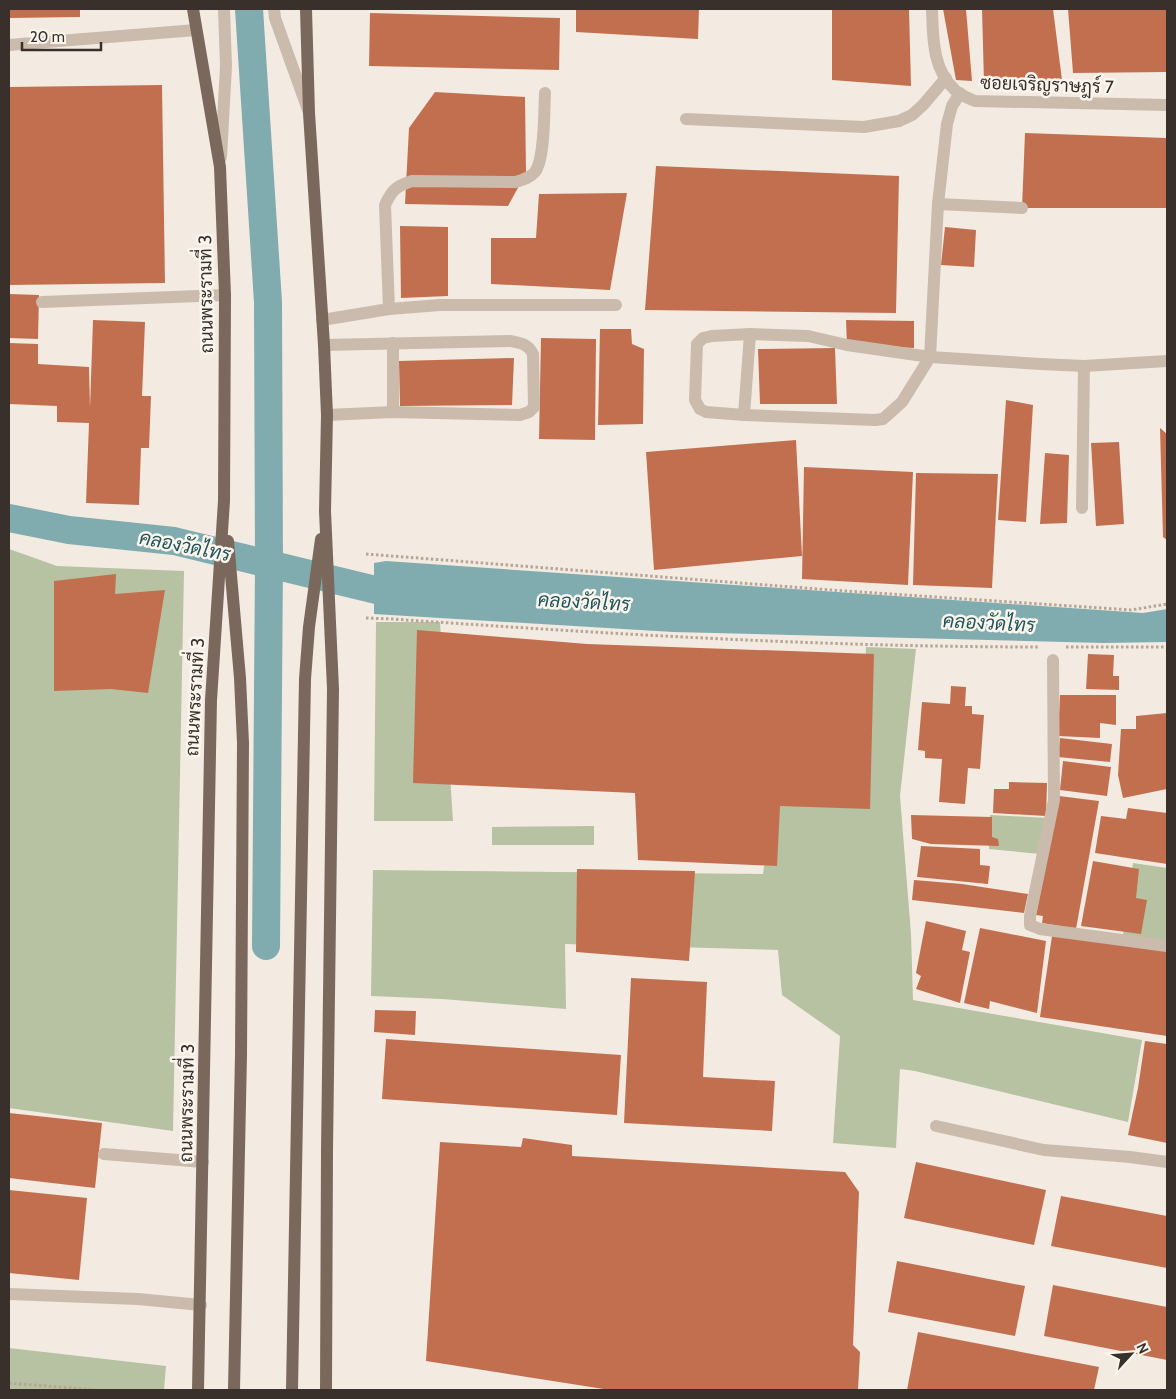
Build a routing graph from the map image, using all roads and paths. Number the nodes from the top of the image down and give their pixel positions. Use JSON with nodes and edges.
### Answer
{"nodes":[{"id":1,"x":193,"y":9,"type":"edge"},
{"id":2,"x":224,"y":9,"type":"edge"},
{"id":3,"x":274,"y":9,"type":"edge"},
{"id":4,"x":306,"y":9,"type":"edge"},
{"id":5,"x":932,"y":9,"type":"edge"},
{"id":6,"x":196,"y":30,"type":"junction"},
{"id":7,"x":9,"y":45,"type":"edge"},
{"id":8,"x":946,"y":78,"type":"junction"},
{"id":9,"x":545,"y":93,"type":"dead end"},
{"id":10,"x":960,"y":93,"type":"junction"},
{"id":11,"x":1167,"y":105,"type":"edge"},
{"id":12,"x":309,"y":113,"type":"junction"},
{"id":13,"x":686,"y":119,"type":"dead end"},
{"id":14,"x":220,"y":168,"type":"junction"},
{"id":15,"x":938,"y":204,"type":"junction"},
{"id":16,"x":1022,"y":208,"type":"dead end"},
{"id":17,"x":225,"y":295,"type":"junction"},
{"id":18,"x":42,"y":302,"type":"dead end"},
{"id":19,"x":616,"y":305,"type":"dead end"},
{"id":20,"x":388,"y":309,"type":"junction"},
{"id":21,"x":322,"y":320,"type":"junction"},
{"id":22,"x":750,"y":334,"type":"junction"},
{"id":23,"x":393,"y":344,"type":"junction"},
{"id":24,"x":324,"y":345,"type":"junction"},
{"id":25,"x":930,"y":357,"type":"junction"},
{"id":26,"x":1167,"y":361,"type":"edge"},
{"id":27,"x":1084,"y":366,"type":"junction"},
{"id":28,"x":393,"y":412,"type":"junction"},
{"id":29,"x":327,"y":415,"type":"junction"},
{"id":30,"x":744,"y":415,"type":"junction"},
{"id":31,"x":224,"y":501,"type":"junction"},
{"id":32,"x":1082,"y":508,"type":"dead end"},
{"id":33,"x":325,"y":512,"type":"junction"},
{"id":34,"x":366,"y":554,"type":"dead end"},
{"id":35,"x":1167,"y":604,"type":"edge"},
{"id":36,"x":366,"y":618,"type":"dead end"},
{"id":37,"x":1044,"y":647,"type":"dead end"},
{"id":38,"x":1063,"y":647,"type":"dead end"},
{"id":39,"x":1167,"y":647,"type":"edge"},
{"id":40,"x":1053,"y":660,"type":"dead end"},
{"id":41,"x":1167,"y":946,"type":"edge"},
{"id":42,"x":936,"y":1126,"type":"dead end"},
{"id":43,"x":104,"y":1154,"type":"dead end"},
{"id":44,"x":203,"y":1162,"type":"junction"},
{"id":45,"x":1167,"y":1162,"type":"edge"},
{"id":46,"x":9,"y":1294,"type":"edge"},
{"id":47,"x":201,"y":1305,"type":"junction"},
{"id":48,"x":9,"y":1383,"type":"edge"},
{"id":49,"x":95,"y":1390,"type":"edge"},
{"id":50,"x":198,"y":1390,"type":"edge"},
{"id":51,"x":234,"y":1390,"type":"edge"},
{"id":52,"x":292,"y":1390,"type":"edge"},
{"id":53,"x":326,"y":1390,"type":"edge"}],
"edges":[{"from":1,"to":6,"type":"main road","name":"ถนนพระรามที่ 3"},
{"from":2,"to":14,"type":"street"},
{"from":3,"to":12,"type":"street"},
{"from":4,"to":12,"type":"main road"},
{"from":5,"to":8,"type":"street","name":"ซอยเจริญราษฎร์ 7"},
{"from":6,"to":7,"type":"street"},
{"from":6,"to":14,"type":"main road","name":"ถนนพระรามที่ 3"},
{"from":8,"to":10,"type":"street","name":"ซอยเจริญราษฎร์ 7"},
{"from":8,"to":13,"type":"street"},
{"from":9,"to":20,"type":"street"},
{"from":10,"to":11,"type":"street","name":"ซอยเจริญราษฎร์ 7"},
{"from":10,"to":15,"type":"street"},
{"from":12,"to":21,"type":"main road"},
{"from":14,"to":17,"type":"main road","name":"ถนนพระรามที่ 3"},
{"from":15,"to":16,"type":"street"},
{"from":15,"to":25,"type":"street"},
{"from":17,"to":18,"type":"street"},
{"from":17,"to":31,"type":"main road","name":"ถนนพระรามที่ 3"},
{"from":19,"to":20,"type":"street"},
{"from":20,"to":21,"type":"street"},
{"from":21,"to":24,"type":"main road"},
{"from":22,"to":25,"type":"street"},
{"from":22,"to":30,"type":"street"},
{"from":22,"to":30,"type":"street"},
{"from":23,"to":24,"type":"street"},
{"from":23,"to":28,"type":"street"},
{"from":23,"to":28,"type":"street"},
{"from":24,"to":29,"type":"main road"},
{"from":25,"to":27,"type":"street"},
{"from":25,"to":30,"type":"street"},
{"from":26,"to":27,"type":"street"},
{"from":27,"to":32,"type":"street"},
{"from":28,"to":29,"type":"street"},
{"from":29,"to":33,"type":"main road"},
{"from":31,"to":44,"type":"main road","name":"ถนนพระรามที่ 3"},
{"from":31,"to":51,"type":"main road"},
{"from":33,"to":52,"type":"main road"},
{"from":33,"to":53,"type":"main road"},
{"from":34,"to":35,"type":"path"},
{"from":36,"to":37,"type":"path"},
{"from":38,"to":39,"type":"path"},
{"from":40,"to":41,"type":"street"},
{"from":42,"to":45,"type":"street"},
{"from":43,"to":44,"type":"street"},
{"from":44,"to":47,"type":"main road","name":"ถนนพระรามที่ 3"},
{"from":46,"to":47,"type":"street"},
{"from":47,"to":50,"type":"main road","name":"ถนนพระรามที่ 3"},
{"from":48,"to":49,"type":"path"}]}
